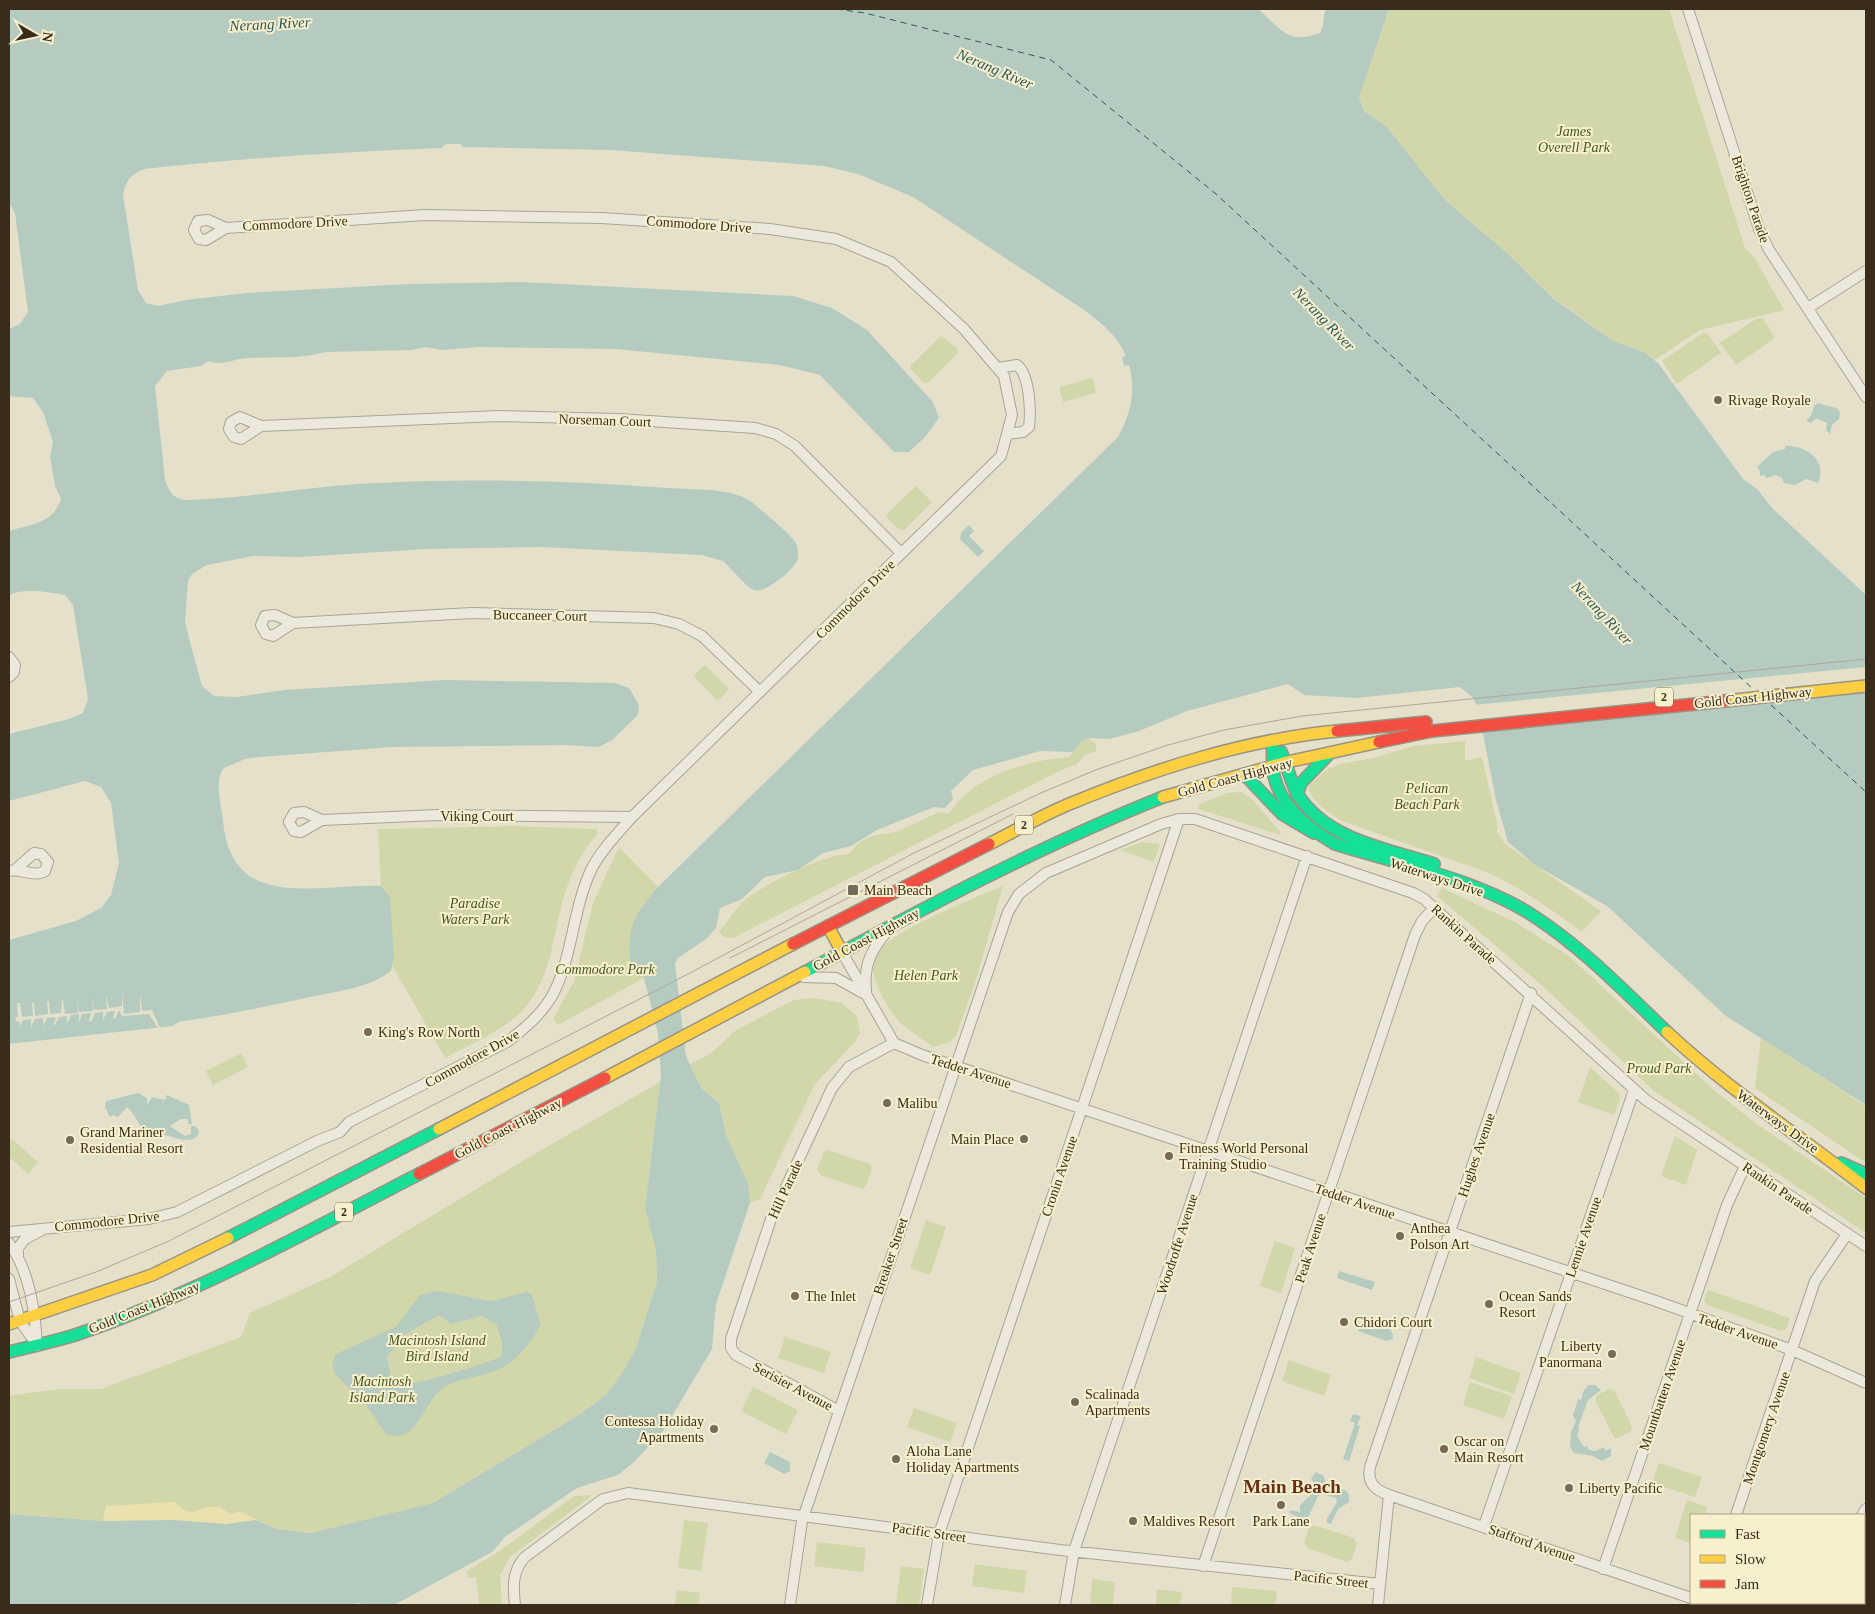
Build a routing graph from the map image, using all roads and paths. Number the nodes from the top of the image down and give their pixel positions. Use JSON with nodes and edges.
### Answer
{"nodes":[{"id":1,"x":1688,"y":9,"type":"edge"},
{"id":2,"x":226,"y":228,"type":"dead end"},
{"id":3,"x":1866,"y":270,"type":"edge"},
{"id":4,"x":1808,"y":308,"type":"junction"},
{"id":5,"x":998,"y":368,"type":"junction"},
{"id":6,"x":1866,"y":397,"type":"edge"},
{"id":7,"x":261,"y":426,"type":"dead end"},
{"id":8,"x":1007,"y":434,"type":"junction"},
{"id":9,"x":901,"y":553,"type":"junction"},
{"id":10,"x":293,"y":623,"type":"dead end"},
{"id":11,"x":9,"y":657,"type":"edge"},
{"id":12,"x":1866,"y":675,"type":"edge"},
{"id":13,"x":9,"y":677,"type":"edge"},
{"id":14,"x":1866,"y":686,"type":"edge"},
{"id":15,"x":760,"y":692,"type":"junction"},
{"id":16,"x":1461,"y":723,"type":"junction"},
{"id":17,"x":1273,"y":740,"type":"junction"},
{"id":18,"x":1330,"y":753,"type":"junction"},
{"id":19,"x":1287,"y":762,"type":"junction"},
{"id":20,"x":1273,"y":766,"type":"junction"},
{"id":21,"x":1244,"y":775,"type":"junction"},
{"id":22,"x":1297,"y":795,"type":"junction"},
{"id":23,"x":632,"y":817,"type":"junction"},
{"id":24,"x":1179,"y":818,"type":"junction"},
{"id":25,"x":322,"y":820,"type":"dead end"},
{"id":26,"x":1314,"y":833,"type":"junction"},
{"id":27,"x":1306,"y":856,"type":"junction"},
{"id":28,"x":1436,"y":907,"type":"junction"},
{"id":29,"x":1008,"y":912,"type":"joint"},
{"id":30,"x":892,"y":925,"type":"junction"},
{"id":31,"x":828,"y":926,"type":"junction"},
{"id":32,"x":842,"y":952,"type":"junction"},
{"id":33,"x":794,"y":977,"type":"junction"},
{"id":34,"x":1531,"y":993,"type":"junction"},
{"id":35,"x":866,"y":995,"type":"junction"},
{"id":36,"x":894,"y":1043,"type":"junction"},
{"id":37,"x":955,"y":1065,"type":"junction"},
{"id":38,"x":1727,"y":1084,"type":"junction"},
{"id":39,"x":1634,"y":1090,"type":"junction"},
{"id":40,"x":1081,"y":1108,"type":"junction"},
{"id":41,"x":1208,"y":1151,"type":"junction"},
{"id":42,"x":1828,"y":1158,"type":"junction"},
{"id":43,"x":1745,"y":1166,"type":"junction"},
{"id":44,"x":1866,"y":1174,"type":"edge"},
{"id":45,"x":1866,"y":1188,"type":"edge"},
{"id":46,"x":1328,"y":1192,"type":"junction"},
{"id":47,"x":48,"y":1228,"type":"junction"},
{"id":48,"x":9,"y":1232,"type":"edge"},
{"id":49,"x":1450,"y":1233,"type":"junction"},
{"id":50,"x":1847,"y":1234,"type":"junction"},
{"id":51,"x":9,"y":1243,"type":"edge"},
{"id":52,"x":1866,"y":1246,"type":"edge"},
{"id":53,"x":18,"y":1261,"type":"junction"},
{"id":54,"x":1570,"y":1273,"type":"junction"},
{"id":55,"x":9,"y":1279,"type":"edge"},
{"id":56,"x":1689,"y":1314,"type":"junction"},
{"id":57,"x":35,"y":1316,"type":"junction"},
{"id":58,"x":14,"y":1322,"type":"edge"},
{"id":59,"x":37,"y":1346,"type":"junction"},
{"id":60,"x":1792,"y":1350,"type":"junction"},
{"id":61,"x":9,"y":1352,"type":"edge"},
{"id":62,"x":746,"y":1361,"type":"joint"},
{"id":63,"x":1866,"y":1383,"type":"edge"},
{"id":64,"x":839,"y":1411,"type":"junction"},
{"id":65,"x":1373,"y":1486,"type":"joint"},
{"id":66,"x":1389,"y":1495,"type":"junction"},
{"id":67,"x":1736,"y":1514,"type":"edge"},
{"id":68,"x":804,"y":1516,"type":"junction"},
{"id":69,"x":1484,"y":1526,"type":"junction"},
{"id":70,"x":939,"y":1534,"type":"junction"},
{"id":71,"x":1074,"y":1551,"type":"junction"},
{"id":72,"x":1203,"y":1566,"type":"junction"},
{"id":73,"x":1604,"y":1569,"type":"junction"},
{"id":74,"x":1380,"y":1584,"type":"junction"},
{"id":75,"x":1690,"y":1598,"type":"edge"},
{"id":76,"x":515,"y":1605,"type":"edge"},
{"id":77,"x":790,"y":1605,"type":"edge"},
{"id":78,"x":927,"y":1605,"type":"edge"},
{"id":79,"x":1065,"y":1605,"type":"edge"},
{"id":80,"x":1378,"y":1605,"type":"edge"}],
"edges":[{"from":1,"to":4,"type":"street","name":"Brighton Parade"},
{"from":2,"to":5,"type":"street","name":"Commodore Drive"},
{"from":3,"to":4,"type":"street"},
{"from":4,"to":6,"type":"street","name":"Brighton Parade"},
{"from":5,"to":8,"type":"street","name":"Commodore Drive"},
{"from":5,"to":8,"type":"street"},
{"from":7,"to":9,"type":"street","name":"Norseman Court"},
{"from":8,"to":9,"type":"street","name":"Commodore Drive"},
{"from":9,"to":15,"type":"street","name":"Commodore Drive"},
{"from":10,"to":15,"type":"street","name":"Buccaneer Court"},
{"from":11,"to":13,"type":"street"},
{"from":12,"to":16,"type":"main road","name":"Gold Coast Highway","number":"2"},
{"from":14,"to":16,"type":"main road","name":"Gold Coast Highway","number":"2"},
{"from":15,"to":23,"type":"street","name":"Commodore Drive"},
{"from":16,"to":17,"type":"main road","name":"Gold Coast Highway","number":"2"},
{"from":16,"to":18,"type":"main road","name":"Gold Coast Highway","number":"2"},
{"from":17,"to":19,"type":"main road","name":"Waterways Drive"},
{"from":17,"to":20,"type":"main road","name":"Waterways Drive"},
{"from":17,"to":31,"type":"main road","name":"Gold Coast Highway","number":"2"},
{"from":18,"to":19,"type":"main road","name":"Gold Coast Highway","number":"2"},
{"from":18,"to":22,"type":"main road"},
{"from":19,"to":20,"type":"main road","name":"Gold Coast Highway","number":"2"},
{"from":19,"to":22,"type":"main road","name":"Waterways Drive"},
{"from":20,"to":21,"type":"main road","name":"Gold Coast Highway","number":"2"},
{"from":20,"to":26,"type":"main road","name":"Waterways Drive"},
{"from":21,"to":26,"type":"main road"},
{"from":21,"to":30,"type":"main road","name":"Gold Coast Highway","number":"2"},
{"from":22,"to":38,"type":"main road","name":"Waterways Drive"},
{"from":23,"to":25,"type":"street","name":"Viking Court"},
{"from":23,"to":47,"type":"street","name":"Commodore Drive"},
{"from":24,"to":27,"type":"street","name":"Rankin Parade"},
{"from":24,"to":29,"type":"street","name":"Rankin Parade"},
{"from":24,"to":40,"type":"street","name":"Cronin Avenue"},
{"from":26,"to":38,"type":"main road","name":"Waterways Drive"},
{"from":27,"to":28,"type":"street","name":"Rankin Parade"},
{"from":27,"to":41,"type":"street","name":"Woodroffe Avenue"},
{"from":28,"to":34,"type":"street","name":"Rankin Parade"},
{"from":28,"to":46,"type":"street","name":"Peak Avenue"},
{"from":29,"to":37,"type":"street","name":"Breaker Street"},
{"from":30,"to":32,"type":"main road","name":"Gold Coast Highway","number":"2"},
{"from":30,"to":35,"type":"street"},
{"from":31,"to":32,"type":"main road"},
{"from":31,"to":57,"type":"main road","name":"Gold Coast Highway","number":"2"},
{"from":32,"to":33,"type":"main road","name":"Gold Coast Highway","number":"2"},
{"from":32,"to":35,"type":"street"},
{"from":33,"to":35,"type":"street"},
{"from":33,"to":59,"type":"main road","name":"Gold Coast Highway","number":"2"},
{"from":34,"to":39,"type":"street","name":"Rankin Parade"},
{"from":34,"to":49,"type":"street","name":"Hughes Avenue"},
{"from":35,"to":36,"type":"street"},
{"from":36,"to":37,"type":"street","name":"Tedder Avenue"},
{"from":36,"to":62,"type":"street","name":"Hill Parade"},
{"from":37,"to":40,"type":"street","name":"Tedder Avenue"},
{"from":37,"to":64,"type":"street","name":"Breaker Street"},
{"from":38,"to":42,"type":"main road","name":"Waterways Drive"},
{"from":39,"to":43,"type":"street","name":"Rankin Parade"},
{"from":39,"to":54,"type":"street","name":"Lennie Avenue"},
{"from":40,"to":41,"type":"street","name":"Tedder Avenue"},
{"from":40,"to":70,"type":"street","name":"Cronin Avenue"},
{"from":41,"to":46,"type":"street","name":"Tedder Avenue"},
{"from":41,"to":71,"type":"street","name":"Woodroffe Avenue"},
{"from":42,"to":44,"type":"main road","name":"Waterways Drive"},
{"from":42,"to":45,"type":"main road","name":"Waterways Drive"},
{"from":43,"to":50,"type":"street","name":"Rankin Parade"},
{"from":43,"to":56,"type":"street","name":"Mountbatten Avenue"},
{"from":46,"to":49,"type":"street","name":"Tedder Avenue"},
{"from":46,"to":72,"type":"street","name":"Peak Avenue"},
{"from":47,"to":48,"type":"street","name":"Commodore Drive"},
{"from":47,"to":53,"type":"street"},
{"from":49,"to":54,"type":"street","name":"Tedder Avenue"},
{"from":49,"to":65,"type":"street","name":"Hughes Avenue"},
{"from":50,"to":52,"type":"street","name":"Rankin Parade"},
{"from":50,"to":60,"type":"street","name":"Montgomery Avenue"},
{"from":51,"to":53,"type":"street"},
{"from":53,"to":57,"type":"street"},
{"from":54,"to":56,"type":"street","name":"Tedder Avenue"},
{"from":54,"to":69,"type":"street","name":"Lennie Avenue"},
{"from":55,"to":58,"type":"street"},
{"from":56,"to":60,"type":"street","name":"Tedder Avenue"},
{"from":56,"to":73,"type":"street","name":"Mountbatten Avenue"},
{"from":57,"to":58,"type":"main road","name":"Gold Coast Highway","number":"2"},
{"from":57,"to":59,"type":"street"},
{"from":58,"to":59,"type":"street"},
{"from":59,"to":61,"type":"main road","name":"Gold Coast Highway","number":"2"},
{"from":60,"to":63,"type":"street","name":"Tedder Avenue"},
{"from":60,"to":67,"type":"street","name":"Montgomery Avenue"},
{"from":62,"to":64,"type":"street","name":"Serisier Avenue"},
{"from":64,"to":68,"type":"street","name":"Breaker Street"},
{"from":65,"to":66,"type":"street","name":"Stafford Avenue"},
{"from":66,"to":69,"type":"street","name":"Stafford Avenue"},
{"from":66,"to":74,"type":"street"},
{"from":68,"to":70,"type":"street","name":"Pacific Street"},
{"from":68,"to":76,"type":"street","name":"Pacific Street"},
{"from":68,"to":77,"type":"street","name":"Breaker Street"},
{"from":69,"to":73,"type":"street","name":"Stafford Avenue"},
{"from":70,"to":71,"type":"street","name":"Pacific Street"},
{"from":70,"to":78,"type":"street","name":"Cronin Avenue"},
{"from":71,"to":72,"type":"street","name":"Pacific Street"},
{"from":71,"to":79,"type":"street","name":"Woodroffe Avenue"},
{"from":72,"to":74,"type":"street","name":"Pacific Street"},
{"from":73,"to":75,"type":"street","name":"Stafford Avenue"},
{"from":74,"to":80,"type":"street"}]}
